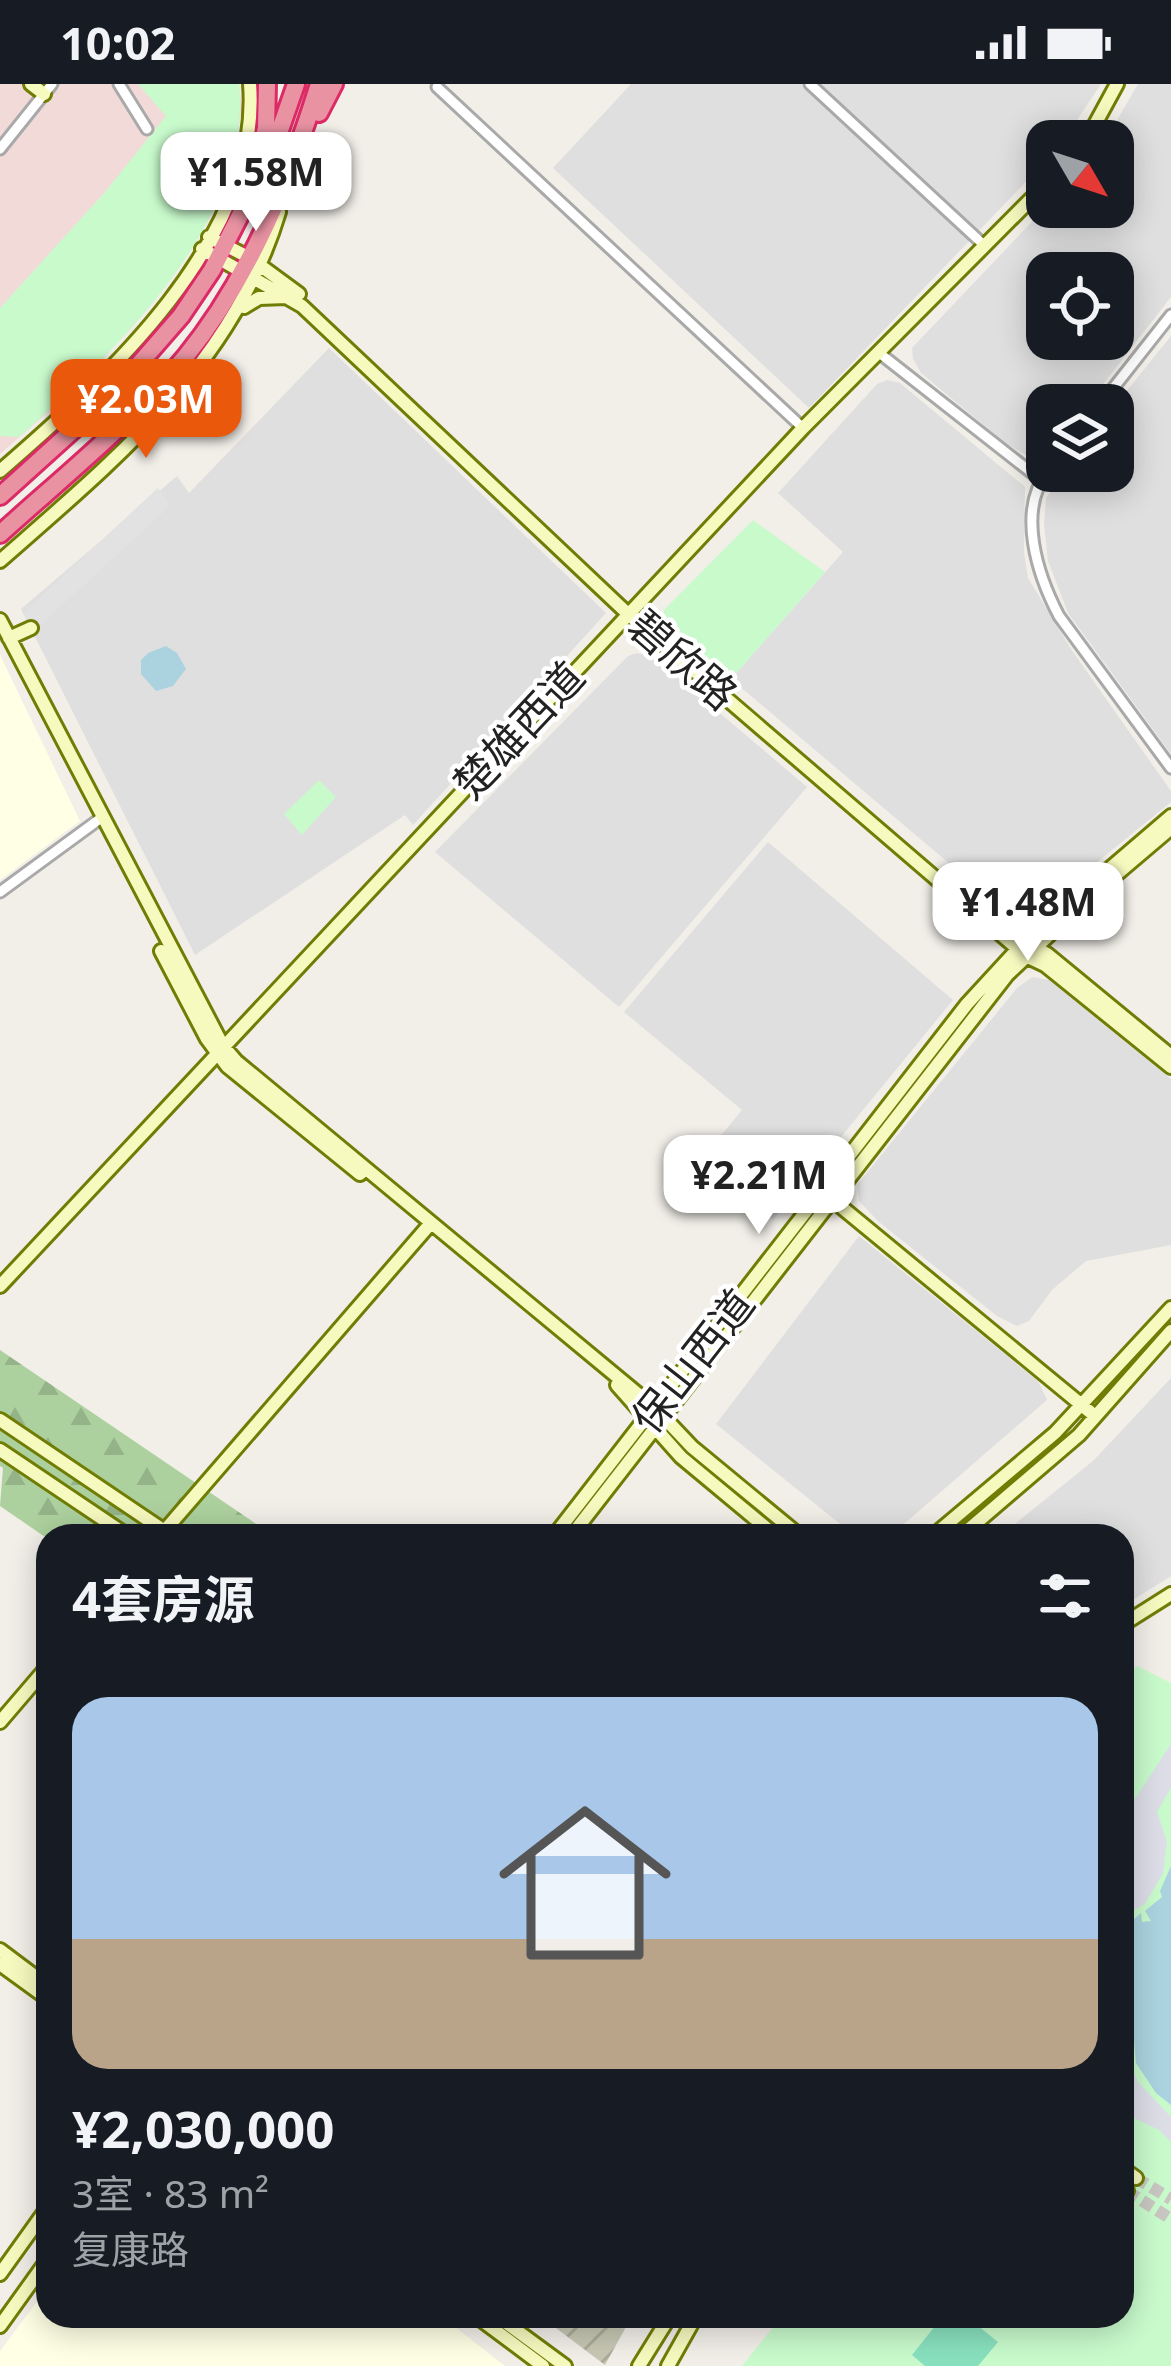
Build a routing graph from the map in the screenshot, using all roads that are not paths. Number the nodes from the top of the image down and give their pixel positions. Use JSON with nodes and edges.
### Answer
{"nodes":[{"id":1,"x":118,"y":84,"type":"edge"},
{"id":2,"x":250,"y":84,"type":"edge"},
{"id":3,"x":268,"y":84,"type":"edge"},
{"id":4,"x":296,"y":84,"type":"edge"},
{"id":5,"x":809,"y":84,"type":"edge"},
{"id":6,"x":1117,"y":84,"type":"edge"},
{"id":7,"x":43,"y":87,"type":"edge"},
{"id":8,"x":332,"y":87,"type":"edge"},
{"id":9,"x":437,"y":87,"type":"dead end"},
{"id":10,"x":1097,"y":120,"type":"edge"},
{"id":11,"x":147,"y":129,"type":"dead end"},
{"id":12,"x":0,"y":149,"type":"edge"},
{"id":13,"x":250,"y":192,"type":"junction"},
{"id":14,"x":1026,"y":204,"type":"edge"},
{"id":15,"x":985,"y":246,"type":"junction"},
{"id":16,"x":235,"y":261,"type":"junction"},
{"id":17,"x":178,"y":288,"type":"junction"},
{"id":18,"x":291,"y":298,"type":"junction"},
{"id":19,"x":238,"y":312,"type":"junction"},
{"id":20,"x":1171,"y":315,"type":"edge"},
{"id":21,"x":878,"y":352,"type":"junction"},
{"id":22,"x":1117,"y":384,"type":"edge"},
{"id":23,"x":802,"y":428,"type":"junction"},
{"id":24,"x":6,"y":456,"type":"edge"},
{"id":25,"x":1026,"y":463,"type":"edge"},
{"id":26,"x":0,"y":471,"type":"edge"},
{"id":27,"x":1041,"y":492,"type":"edge"},
{"id":28,"x":0,"y":496,"type":"edge"},
{"id":29,"x":0,"y":534,"type":"edge"},
{"id":30,"x":1,"y":561,"type":"edge"},
{"id":31,"x":630,"y":610,"type":"junction"},
{"id":32,"x":0,"y":620,"type":"edge"},
{"id":33,"x":31,"y":628,"type":"dead end"},
{"id":34,"x":5,"y":637,"type":"edge"},
{"id":35,"x":1171,"y":768,"type":"edge"},
{"id":36,"x":1171,"y":816,"type":"edge"},
{"id":37,"x":98,"y":820,"type":"junction"},
{"id":38,"x":1171,"y":829,"type":"edge"},
{"id":39,"x":0,"y":892,"type":"edge"},
{"id":40,"x":1049,"y":927,"type":"junction"},
{"id":41,"x":1018,"y":943,"type":"junction"},
{"id":42,"x":1003,"y":972,"type":"junction"},
{"id":43,"x":219,"y":1049,"type":"junction"},
{"id":44,"x":1171,"y":1056,"type":"edge"},
{"id":45,"x":1171,"y":1067,"type":"edge"},
{"id":46,"x":827,"y":1196,"type":"junction"},
{"id":47,"x":429,"y":1225,"type":"junction"},
{"id":48,"x":0,"y":1286,"type":"edge"},
{"id":49,"x":1171,"y":1308,"type":"edge"},
{"id":50,"x":1171,"y":1331,"type":"edge"},
{"id":51,"x":1083,"y":1405,"type":"junction"},
{"id":52,"x":1095,"y":1416,"type":"junction"},
{"id":53,"x":656,"y":1418,"type":"junction"},
{"id":54,"x":0,"y":1420,"type":"edge"},
{"id":55,"x":0,"y":1450,"type":"edge"},
{"id":56,"x":110,"y":1524,"type":"edge"},
{"id":57,"x":151,"y":1524,"type":"edge"},
{"id":58,"x":175,"y":1524,"type":"edge"},
{"id":59,"x":564,"y":1524,"type":"edge"},
{"id":60,"x":580,"y":1524,"type":"edge"},
{"id":61,"x":762,"y":1524,"type":"edge"},
{"id":62,"x":785,"y":1524,"type":"edge"},
{"id":63,"x":948,"y":1524,"type":"edge"},
{"id":64,"x":975,"y":1524,"type":"edge"},
{"id":65,"x":1171,"y":1597,"type":"edge"},
{"id":66,"x":1134,"y":1620,"type":"edge"},
{"id":67,"x":36,"y":1680,"type":"edge"},
{"id":68,"x":0,"y":1722,"type":"edge"},
{"id":69,"x":0,"y":1950,"type":"edge"},
{"id":70,"x":0,"y":1964,"type":"edge"},
{"id":71,"x":36,"y":1976,"type":"edge"},
{"id":72,"x":36,"y":1991,"type":"edge"},
{"id":73,"x":36,"y":2224,"type":"edge"},
{"id":74,"x":0,"y":2274,"type":"edge"},
{"id":75,"x":36,"y":2276,"type":"edge"},
{"id":76,"x":0,"y":2326,"type":"edge"},
{"id":77,"x":492,"y":2328,"type":"edge"},
{"id":78,"x":513,"y":2328,"type":"edge"},
{"id":79,"x":663,"y":2328,"type":"edge"},
{"id":80,"x":689,"y":2328,"type":"edge"},
{"id":81,"x":543,"y":2366,"type":"edge"},
{"id":82,"x":565,"y":2366,"type":"edge"},
{"id":83,"x":639,"y":2366,"type":"edge"},
{"id":84,"x":668,"y":2366,"type":"edge"}],
"edges":[{"from":1,"to":11,"type":"street"},
{"from":2,"to":16,"type":"street"},
{"from":3,"to":13,"type":"highway"},
{"from":4,"to":13,"type":"highway"},
{"from":5,"to":15,"type":"street"},
{"from":6,"to":10,"type":"street"},
{"from":7,"to":12,"type":"street"},
{"from":8,"to":16,"type":"highway"},
{"from":9,"to":23,"type":"street"},
{"from":13,"to":16,"type":"highway"},
{"from":14,"to":15,"type":"street","name":"楚雄西道"},
{"from":15,"to":21,"type":"street","name":"楚雄西道"},
{"from":16,"to":17,"type":"street"},
{"from":16,"to":17,"type":"street"},
{"from":16,"to":18,"type":"street","name":"碧欣路"},
{"from":16,"to":19,"type":"street"},
{"from":16,"to":28,"type":"highway"},
{"from":16,"to":29,"type":"highway"},
{"from":16,"to":31,"type":"street","name":"碧欣路"},
{"from":17,"to":24,"type":"street"},
{"from":18,"to":19,"type":"street"},
{"from":18,"to":31,"type":"street","name":"碧欣路"},
{"from":19,"to":30,"type":"street"},
{"from":20,"to":22,"type":"street"},
{"from":21,"to":23,"type":"street","name":"楚雄西道"},
{"from":21,"to":25,"type":"street"},
{"from":23,"to":31,"type":"street","name":"楚雄西道"},
{"from":24,"to":26,"type":"street"},
{"from":27,"to":35,"type":"street"},
{"from":31,"to":41,"type":"street","name":"碧欣路"},
{"from":31,"to":43,"type":"street","name":"楚雄西道"},
{"from":32,"to":34,"type":"street"},
{"from":33,"to":34,"type":"street"},
{"from":34,"to":37,"type":"street"},
{"from":36,"to":40,"type":"street"},
{"from":37,"to":39,"type":"street"},
{"from":37,"to":43,"type":"street"},
{"from":38,"to":40,"type":"street"},
{"from":40,"to":41,"type":"street"},
{"from":40,"to":41,"type":"street"},
{"from":41,"to":42,"type":"street","name":"保山西道"},
{"from":41,"to":42,"type":"street"},
{"from":41,"to":44,"type":"street","name":"碧欣路"},
{"from":41,"to":45,"type":"street","name":"碧欣路"},
{"from":42,"to":46,"type":"street","name":"保山西道"},
{"from":43,"to":47,"type":"street"},
{"from":43,"to":48,"type":"street","name":"楚雄西道"},
{"from":46,"to":51,"type":"street"},
{"from":46,"to":53,"type":"street","name":"保山西道"},
{"from":47,"to":53,"type":"street"},
{"from":47,"to":58,"type":"street"},
{"from":49,"to":51,"type":"street"},
{"from":50,"to":52,"type":"street"},
{"from":51,"to":52,"type":"street"},
{"from":51,"to":63,"type":"street"},
{"from":52,"to":64,"type":"street"},
{"from":53,"to":59,"type":"street","name":"保山西道"},
{"from":53,"to":60,"type":"street","name":"保山西道"},
{"from":53,"to":61,"type":"street"},
{"from":53,"to":62,"type":"street"},
{"from":54,"to":57,"type":"street"},
{"from":55,"to":56,"type":"street"},
{"from":65,"to":66,"type":"street"},
{"from":67,"to":68,"type":"street"},
{"from":69,"to":71,"type":"street"},
{"from":70,"to":72,"type":"street"},
{"from":73,"to":74,"type":"street"},
{"from":75,"to":76,"type":"street"},
{"from":77,"to":81,"type":"street"},
{"from":78,"to":82,"type":"street"},
{"from":79,"to":83,"type":"street"},
{"from":80,"to":84,"type":"street"}]}
